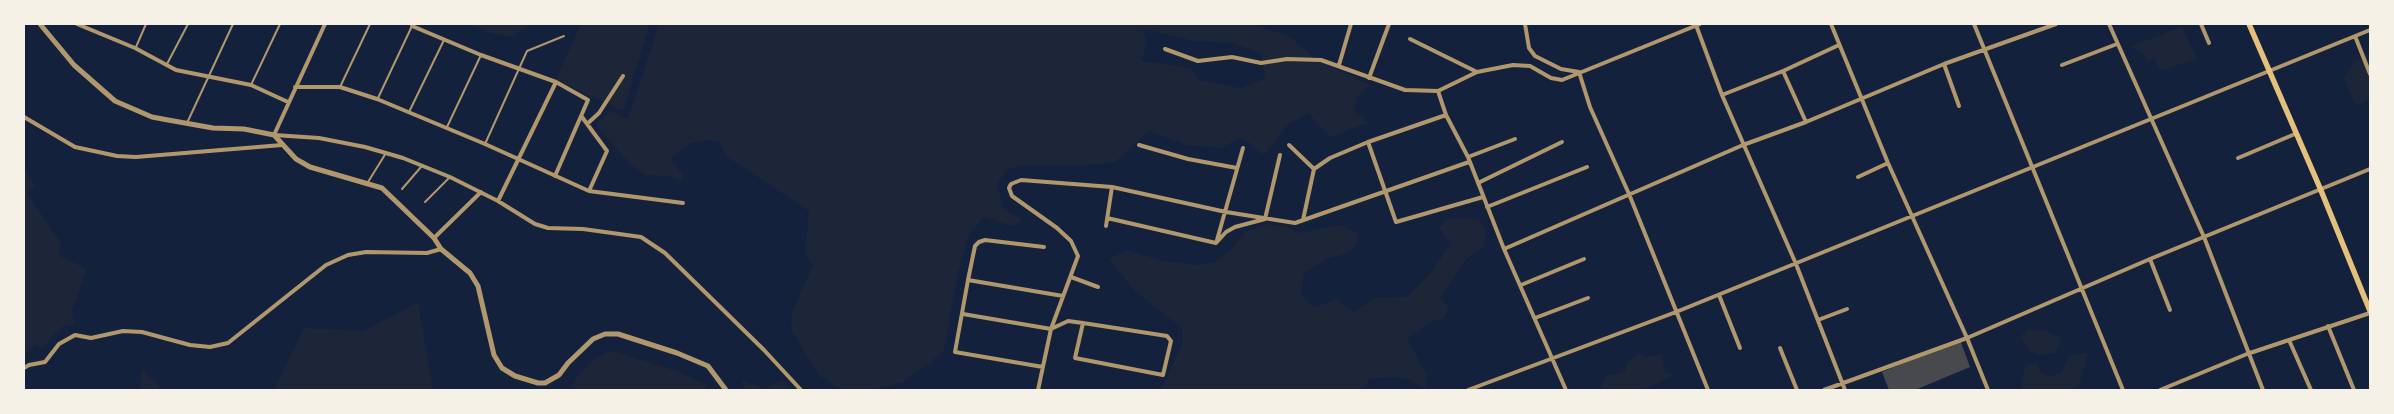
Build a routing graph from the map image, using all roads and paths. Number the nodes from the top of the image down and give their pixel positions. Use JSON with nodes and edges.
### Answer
{"nodes":[{"id":1,"x":40,"y":24,"type":"edge"},
{"id":2,"x":77,"y":24,"type":"edge"},
{"id":3,"x":146,"y":24,"type":"edge"},
{"id":4,"x":188,"y":24,"type":"edge"},
{"id":5,"x":233,"y":24,"type":"edge"},
{"id":6,"x":280,"y":24,"type":"edge"},
{"id":7,"x":325,"y":24,"type":"edge"},
{"id":8,"x":370,"y":24,"type":"edge"},
{"id":9,"x":1351,"y":24,"type":"edge"},
{"id":10,"x":1389,"y":24,"type":"edge"},
{"id":11,"x":1526,"y":24,"type":"edge"},
{"id":12,"x":1831,"y":24,"type":"edge"},
{"id":13,"x":1974,"y":24,"type":"edge"},
{"id":14,"x":2056,"y":24,"type":"edge"},
{"id":15,"x":2109,"y":24,"type":"edge"},
{"id":16,"x":2201,"y":24,"type":"edge"},
{"id":17,"x":2249,"y":24,"type":"edge"},
{"id":18,"x":1698,"y":25,"type":"edge"},
{"id":19,"x":412,"y":26,"type":"joint"},
{"id":20,"x":2370,"y":30,"type":"edge"},
{"id":21,"x":564,"y":36,"type":"dead end"},
{"id":22,"x":2355,"y":36,"type":"junction"},
{"id":23,"x":1410,"y":39,"type":"dead end"},
{"id":24,"x":444,"y":40,"type":"junction"},
{"id":25,"x":2209,"y":43,"type":"dead end"},
{"id":26,"x":2117,"y":44,"type":"junction"},
{"id":27,"x":1839,"y":45,"type":"junction"},
{"id":28,"x":135,"y":48,"type":"junction"},
{"id":29,"x":1165,"y":49,"type":"dead end"},
{"id":30,"x":1984,"y":51,"type":"junction"},
{"id":31,"x":481,"y":55,"type":"junction"},
{"id":32,"x":166,"y":64,"type":"junction"},
{"id":33,"x":1339,"y":64,"type":"junction"},
{"id":34,"x":1944,"y":64,"type":"junction"},
{"id":35,"x":2062,"y":65,"type":"dead end"},
{"id":36,"x":519,"y":69,"type":"junction"},
{"id":37,"x":1783,"y":71,"type":"junction"},
{"id":38,"x":1477,"y":72,"type":"junction"},
{"id":39,"x":1579,"y":72,"type":"junction"},
{"id":40,"x":2269,"y":73,"type":"junction"},
{"id":41,"x":2370,"y":74,"type":"edge"},
{"id":42,"x":623,"y":76,"type":"dead end"},
{"id":43,"x":208,"y":78,"type":"junction"},
{"id":44,"x":1369,"y":78,"type":"junction"},
{"id":45,"x":556,"y":82,"type":"junction"},
{"id":46,"x":251,"y":85,"type":"junction"},
{"id":47,"x":295,"y":87,"type":"junction"},
{"id":48,"x":340,"y":87,"type":"junction"},
{"id":49,"x":1438,"y":91,"type":"junction"},
{"id":50,"x":1722,"y":95,"type":"junction"},
{"id":51,"x":1862,"y":98,"type":"junction"},
{"id":52,"x":377,"y":99,"type":"junction"},
{"id":53,"x":288,"y":102,"type":"junction"},
{"id":54,"x":1959,"y":106,"type":"dead end"},
{"id":55,"x":408,"y":112,"type":"junction"},
{"id":56,"x":1446,"y":115,"type":"junction"},
{"id":57,"x":24,"y":116,"type":"edge"},
{"id":58,"x":582,"y":117,"type":"junction"},
{"id":59,"x":2151,"y":119,"type":"junction"},
{"id":60,"x":1806,"y":122,"type":"junction"},
{"id":61,"x":187,"y":123,"type":"junction"},
{"id":62,"x":587,"y":124,"type":"junction"},
{"id":63,"x":447,"y":128,"type":"junction"},
{"id":64,"x":2295,"y":134,"type":"junction"},
{"id":65,"x":274,"y":135,"type":"junction"},
{"id":66,"x":1515,"y":139,"type":"dead end"},
{"id":67,"x":1368,"y":142,"type":"junction"},
{"id":68,"x":1562,"y":142,"type":"dead end"},
{"id":69,"x":282,"y":144,"type":"junction"},
{"id":70,"x":485,"y":144,"type":"junction"},
{"id":71,"x":1139,"y":145,"type":"dead end"},
{"id":72,"x":1289,"y":145,"type":"dead end"},
{"id":73,"x":1743,"y":145,"type":"junction"},
{"id":74,"x":1243,"y":148,"type":"dead end"},
{"id":75,"x":386,"y":153,"type":"junction"},
{"id":76,"x":1280,"y":155,"type":"dead end"},
{"id":77,"x":1468,"y":157,"type":"junction"},
{"id":78,"x":519,"y":158,"type":"junction"},
{"id":79,"x":2238,"y":158,"type":"dead end"},
{"id":80,"x":1469,"y":162,"type":"junction"},
{"id":81,"x":1888,"y":163,"type":"junction"},
{"id":82,"x":423,"y":166,"type":"junction"},
{"id":83,"x":1587,"y":167,"type":"dead end"},
{"id":84,"x":1237,"y":168,"type":"junction"},
{"id":85,"x":2032,"y":168,"type":"junction"},
{"id":86,"x":2370,"y":168,"type":"edge"},
{"id":87,"x":1314,"y":169,"type":"junction"},
{"id":88,"x":554,"y":176,"type":"junction"},
{"id":89,"x":450,"y":177,"type":"junction"},
{"id":90,"x":1858,"y":177,"type":"dead end"},
{"id":91,"x":368,"y":182,"type":"junction"},
{"id":92,"x":1478,"y":183,"type":"junction"},
{"id":93,"x":1112,"y":187,"type":"junction"},
{"id":94,"x":2320,"y":188,"type":"junction"},
{"id":95,"x":402,"y":189,"type":"dead end"},
{"id":96,"x":588,"y":191,"type":"junction"},
{"id":97,"x":1386,"y":191,"type":"junction"},
{"id":98,"x":482,"y":192,"type":"junction"},
{"id":99,"x":1629,"y":194,"type":"junction"},
{"id":100,"x":1483,"y":197,"type":"junction"},
{"id":101,"x":498,"y":201,"type":"junction"},
{"id":102,"x":425,"y":202,"type":"dead end"},
{"id":103,"x":683,"y":203,"type":"dead end"},
{"id":104,"x":1487,"y":206,"type":"junction"},
{"id":105,"x":1226,"y":212,"type":"junction"},
{"id":106,"x":1107,"y":218,"type":"junction"},
{"id":107,"x":1912,"y":218,"type":"junction"},
{"id":108,"x":1265,"y":219,"type":"junction"},
{"id":109,"x":1303,"y":220,"type":"junction"},
{"id":110,"x":1106,"y":226,"type":"dead end"},
{"id":111,"x":434,"y":238,"type":"junction"},
{"id":112,"x":2204,"y":238,"type":"junction"},
{"id":113,"x":1216,"y":243,"type":"junction"},
{"id":114,"x":1044,"y":247,"type":"dead end"},
{"id":115,"x":441,"y":249,"type":"junction"},
{"id":116,"x":1504,"y":249,"type":"junction"},
{"id":117,"x":1584,"y":259,"type":"dead end"},
{"id":118,"x":2150,"y":259,"type":"junction"},
{"id":119,"x":1796,"y":264,"type":"junction"},
{"id":120,"x":1071,"y":278,"type":"junction"},
{"id":121,"x":968,"y":280,"type":"junction"},
{"id":122,"x":1521,"y":285,"type":"junction"},
{"id":123,"x":1098,"y":287,"type":"dead end"},
{"id":124,"x":2082,"y":288,"type":"junction"},
{"id":125,"x":1719,"y":295,"type":"junction"},
{"id":126,"x":1063,"y":296,"type":"junction"},
{"id":127,"x":1588,"y":298,"type":"dead end"},
{"id":128,"x":1847,"y":309,"type":"dead end"},
{"id":129,"x":2170,"y":310,"type":"dead end"},
{"id":130,"x":1676,"y":312,"type":"junction"},
{"id":131,"x":2370,"y":312,"type":"edge"},
{"id":132,"x":963,"y":314,"type":"junction"},
{"id":133,"x":1535,"y":318,"type":"junction"},
{"id":134,"x":1818,"y":320,"type":"junction"},
{"id":135,"x":1084,"y":323,"type":"junction"},
{"id":136,"x":2328,"y":326,"type":"junction"},
{"id":137,"x":1051,"y":329,"type":"junction"},
{"id":138,"x":1967,"y":338,"type":"junction"},
{"id":139,"x":2289,"y":340,"type":"junction"},
{"id":140,"x":1740,"y":348,"type":"dead end"},
{"id":141,"x":1780,"y":348,"type":"dead end"},
{"id":142,"x":2247,"y":354,"type":"junction"},
{"id":143,"x":1553,"y":360,"type":"junction"},
{"id":144,"x":1043,"y":367,"type":"junction"},
{"id":145,"x":24,"y":368,"type":"edge"},
{"id":146,"x":1843,"y":384,"type":"junction"},
{"id":147,"x":726,"y":390,"type":"edge"},
{"id":148,"x":801,"y":390,"type":"edge"},
{"id":149,"x":1038,"y":390,"type":"edge"},
{"id":150,"x":1468,"y":390,"type":"edge"},
{"id":151,"x":1566,"y":390,"type":"edge"},
{"id":152,"x":1708,"y":390,"type":"edge"},
{"id":153,"x":1798,"y":390,"type":"edge"},
{"id":154,"x":1824,"y":390,"type":"edge"},
{"id":155,"x":1845,"y":390,"type":"edge"},
{"id":156,"x":1988,"y":390,"type":"edge"},
{"id":157,"x":2123,"y":390,"type":"edge"},
{"id":158,"x":2160,"y":390,"type":"edge"},
{"id":159,"x":2263,"y":390,"type":"edge"},
{"id":160,"x":2312,"y":390,"type":"edge"},
{"id":161,"x":2354,"y":390,"type":"edge"}],
"edges":[{"from":1,"to":61,"type":"street"},
{"from":2,"to":28,"type":"street"},
{"from":3,"to":28,"type":"lane"},
{"from":4,"to":32,"type":"lane"},
{"from":5,"to":43,"type":"lane"},
{"from":6,"to":46,"type":"lane"},
{"from":7,"to":47,"type":"street"},
{"from":8,"to":48,"type":"lane"},
{"from":9,"to":33,"type":"street"},
{"from":10,"to":44,"type":"street"},
{"from":11,"to":39,"type":"street"},
{"from":12,"to":27,"type":"street"},
{"from":13,"to":30,"type":"street"},
{"from":14,"to":30,"type":"street"},
{"from":15,"to":26,"type":"street"},
{"from":16,"to":25,"type":"street"},
{"from":17,"to":40,"type":"main road"},
{"from":18,"to":39,"type":"street"},
{"from":18,"to":50,"type":"street"},
{"from":19,"to":24,"type":"street"},
{"from":19,"to":52,"type":"lane"},
{"from":20,"to":22,"type":"street"},
{"from":21,"to":36,"type":"lane"},
{"from":22,"to":40,"type":"street"},
{"from":22,"to":41,"type":"street"},
{"from":23,"to":38,"type":"street"},
{"from":24,"to":31,"type":"street"},
{"from":24,"to":55,"type":"lane"},
{"from":26,"to":35,"type":"street"},
{"from":26,"to":59,"type":"street"},
{"from":27,"to":37,"type":"street"},
{"from":27,"to":51,"type":"street"},
{"from":28,"to":32,"type":"street"},
{"from":29,"to":33,"type":"street"},
{"from":30,"to":34,"type":"street"},
{"from":30,"to":85,"type":"street"},
{"from":31,"to":36,"type":"street"},
{"from":31,"to":63,"type":"lane"},
{"from":32,"to":43,"type":"street"},
{"from":33,"to":44,"type":"street"},
{"from":34,"to":51,"type":"street"},
{"from":34,"to":54,"type":"street"},
{"from":36,"to":45,"type":"street"},
{"from":36,"to":70,"type":"lane"},
{"from":37,"to":50,"type":"street"},
{"from":37,"to":60,"type":"street"},
{"from":38,"to":39,"type":"street"},
{"from":38,"to":49,"type":"street"},
{"from":39,"to":99,"type":"street"},
{"from":40,"to":59,"type":"street"},
{"from":40,"to":64,"type":"main road"},
{"from":42,"to":62,"type":"street"},
{"from":43,"to":46,"type":"street"},
{"from":43,"to":61,"type":"lane"},
{"from":44,"to":49,"type":"street"},
{"from":45,"to":58,"type":"street"},
{"from":45,"to":78,"type":"street"},
{"from":46,"to":53,"type":"street"},
{"from":47,"to":48,"type":"street"},
{"from":47,"to":53,"type":"street"},
{"from":48,"to":52,"type":"street"},
{"from":49,"to":56,"type":"street"},
{"from":50,"to":73,"type":"street"},
{"from":51,"to":60,"type":"street"},
{"from":51,"to":81,"type":"street"},
{"from":52,"to":55,"type":"street"},
{"from":53,"to":65,"type":"street"},
{"from":55,"to":63,"type":"street"},
{"from":56,"to":67,"type":"street"},
{"from":56,"to":77,"type":"street"},
{"from":57,"to":69,"type":"street"},
{"from":58,"to":62,"type":"street"},
{"from":58,"to":88,"type":"street"},
{"from":59,"to":85,"type":"street"},
{"from":59,"to":112,"type":"street"},
{"from":60,"to":73,"type":"street"},
{"from":61,"to":65,"type":"street"},
{"from":62,"to":96,"type":"street"},
{"from":63,"to":70,"type":"street"},
{"from":64,"to":79,"type":"street"},
{"from":64,"to":94,"type":"main road"},
{"from":65,"to":69,"type":"street"},
{"from":65,"to":75,"type":"street"},
{"from":66,"to":77,"type":"street"},
{"from":67,"to":87,"type":"street"},
{"from":67,"to":97,"type":"street"},
{"from":68,"to":92,"type":"street"},
{"from":69,"to":91,"type":"street"},
{"from":70,"to":78,"type":"street"},
{"from":71,"to":84,"type":"street"},
{"from":72,"to":87,"type":"street"},
{"from":73,"to":99,"type":"street"},
{"from":73,"to":119,"type":"street"},
{"from":74,"to":84,"type":"street"},
{"from":75,"to":82,"type":"street"},
{"from":75,"to":91,"type":"lane"},
{"from":76,"to":108,"type":"street"},
{"from":77,"to":80,"type":"street"},
{"from":78,"to":88,"type":"street"},
{"from":78,"to":101,"type":"street"},
{"from":80,"to":92,"type":"street"},
{"from":80,"to":97,"type":"street"},
{"from":81,"to":90,"type":"street"},
{"from":81,"to":107,"type":"street"},
{"from":82,"to":89,"type":"street"},
{"from":82,"to":95,"type":"lane"},
{"from":83,"to":104,"type":"street"},
{"from":84,"to":105,"type":"street"},
{"from":85,"to":107,"type":"street"},
{"from":85,"to":124,"type":"street"},
{"from":86,"to":94,"type":"street"},
{"from":87,"to":109,"type":"street"},
{"from":88,"to":96,"type":"street"},
{"from":89,"to":98,"type":"street"},
{"from":89,"to":102,"type":"lane"},
{"from":91,"to":111,"type":"street"},
{"from":92,"to":100,"type":"street"},
{"from":93,"to":105,"type":"street"},
{"from":93,"to":106,"type":"street"},
{"from":93,"to":120,"type":"street"},
{"from":94,"to":112,"type":"street"},
{"from":94,"to":131,"type":"main road"},
{"from":96,"to":103,"type":"street"},
{"from":97,"to":100,"type":"street"},
{"from":97,"to":109,"type":"street"},
{"from":98,"to":101,"type":"street"},
{"from":98,"to":111,"type":"street"},
{"from":99,"to":116,"type":"street"},
{"from":99,"to":130,"type":"street"},
{"from":100,"to":104,"type":"street"},
{"from":101,"to":148,"type":"street"},
{"from":104,"to":116,"type":"street"},
{"from":105,"to":108,"type":"street"},
{"from":105,"to":113,"type":"street"},
{"from":106,"to":110,"type":"street"},
{"from":106,"to":113,"type":"street"},
{"from":107,"to":119,"type":"street"},
{"from":107,"to":138,"type":"street"},
{"from":108,"to":109,"type":"street"},
{"from":108,"to":113,"type":"street"},
{"from":111,"to":115,"type":"street"},
{"from":112,"to":118,"type":"street"},
{"from":112,"to":142,"type":"street"},
{"from":114,"to":121,"type":"street"},
{"from":115,"to":145,"type":"street"},
{"from":115,"to":147,"type":"street"},
{"from":116,"to":122,"type":"street"},
{"from":117,"to":122,"type":"street"},
{"from":118,"to":124,"type":"street"},
{"from":118,"to":129,"type":"street"},
{"from":119,"to":125,"type":"street"},
{"from":119,"to":134,"type":"street"},
{"from":120,"to":123,"type":"street"},
{"from":120,"to":126,"type":"street"},
{"from":121,"to":126,"type":"street"},
{"from":121,"to":132,"type":"street"},
{"from":122,"to":133,"type":"street"},
{"from":124,"to":138,"type":"street"},
{"from":124,"to":157,"type":"street"},
{"from":125,"to":130,"type":"street"},
{"from":125,"to":140,"type":"street"},
{"from":126,"to":137,"type":"street"},
{"from":127,"to":133,"type":"street"},
{"from":128,"to":134,"type":"street"},
{"from":130,"to":143,"type":"street"},
{"from":130,"to":152,"type":"street"},
{"from":131,"to":136,"type":"street"},
{"from":132,"to":137,"type":"street"},
{"from":132,"to":144,"type":"street"},
{"from":133,"to":143,"type":"street"},
{"from":134,"to":146,"type":"street"},
{"from":135,"to":135,"type":"street"},
{"from":135,"to":137,"type":"street"},
{"from":136,"to":139,"type":"street"},
{"from":136,"to":161,"type":"street"},
{"from":137,"to":144,"type":"street"},
{"from":138,"to":146,"type":"street"},
{"from":138,"to":156,"type":"street"},
{"from":139,"to":142,"type":"street"},
{"from":139,"to":160,"type":"street"},
{"from":141,"to":153,"type":"street"},
{"from":142,"to":158,"type":"street"},
{"from":142,"to":159,"type":"street"},
{"from":143,"to":150,"type":"street"},
{"from":143,"to":151,"type":"street"},
{"from":144,"to":149,"type":"street"},
{"from":146,"to":154,"type":"street"},
{"from":146,"to":155,"type":"street"}]}
